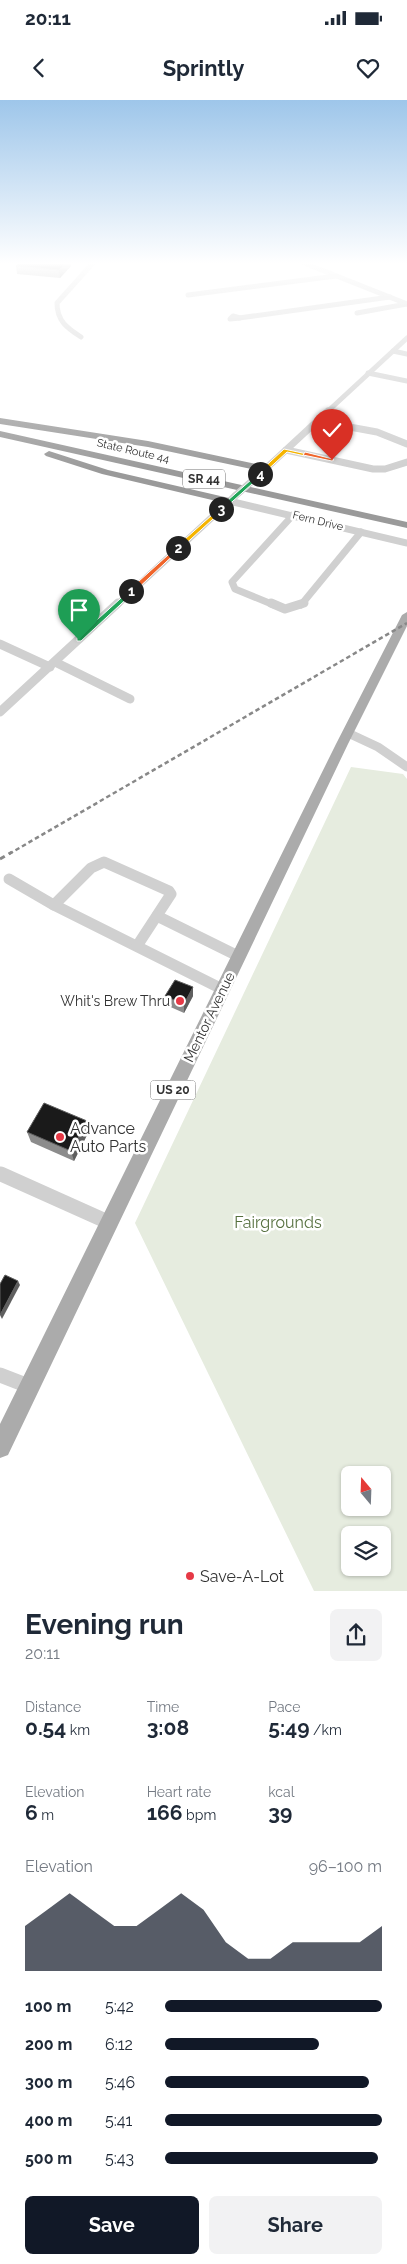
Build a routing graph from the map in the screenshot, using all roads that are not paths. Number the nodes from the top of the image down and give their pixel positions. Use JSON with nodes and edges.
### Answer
{"nodes":[{"id":1,"x":76,"y":333,"type":"edge"},
{"id":2,"x":82,"y":337,"type":"dead end"},
{"id":3,"x":407,"y":338,"type":"edge"},
{"id":4,"x":394,"y":350,"type":"junction"},
{"id":5,"x":407,"y":352,"type":"edge"},
{"id":6,"x":368,"y":373,"type":"junction"},
{"id":7,"x":407,"y":381,"type":"edge"},
{"id":8,"x":317,"y":421,"type":"junction"},
{"id":9,"x":0,"y":423,"type":"edge"},
{"id":10,"x":0,"y":436,"type":"edge"},
{"id":11,"x":407,"y":444,"type":"edge"},
{"id":12,"x":286,"y":450,"type":"junction"},
{"id":13,"x":407,"y":462,"type":"edge"},
{"id":14,"x":263,"y":471,"type":"junction"},
{"id":15,"x":232,"y":499,"type":"junction"},
{"id":16,"x":293,"y":515,"type":"junction"},
{"id":17,"x":407,"y":515,"type":"edge"},
{"id":18,"x":407,"y":525,"type":"edge"},
{"id":19,"x":361,"y":532,"type":"junction"},
{"id":20,"x":407,"y":543,"type":"edge"},
{"id":21,"x":407,"y":615,"type":"edge"},
{"id":22,"x":0,"y":644,"type":"edge"},
{"id":23,"x":52,"y":664,"type":"junction"},
{"id":24,"x":130,"y":699,"type":"dead end"},
{"id":25,"x":0,"y":712,"type":"edge"},
{"id":26,"x":348,"y":733,"type":"junction"},
{"id":27,"x":407,"y":767,"type":"edge"},
{"id":28,"x":9,"y":879,"type":"dead end"},
{"id":29,"x":54,"y":905,"type":"junction"},
{"id":30,"x":157,"y":916,"type":"junction"},
{"id":31,"x":137,"y":946,"type":"junction"},
{"id":32,"x":238,"y":956,"type":"junction"},
{"id":33,"x":222,"y":988,"type":"junction"},
{"id":34,"x":0,"y":1174,"type":"edge"},
{"id":35,"x":108,"y":1222,"type":"junction"},
{"id":36,"x":0,"y":1375,"type":"edge"},
{"id":37,"x":31,"y":1387,"type":"junction"},
{"id":38,"x":0,"y":1447,"type":"edge"}],
"edges":[{"from":1,"to":2,"type":"street"},
{"from":3,"to":4,"type":"street"},
{"from":4,"to":5,"type":"street"},
{"from":4,"to":6,"type":"street"},
{"from":6,"to":7,"type":"street"},
{"from":6,"to":8,"type":"street"},
{"from":8,"to":11,"type":"street"},
{"from":8,"to":12,"type":"street"},
{"from":9,"to":14,"type":"highway"},
{"from":9,"to":17,"type":"highway","name":"State Route 44","number":"SR 44"},
{"from":10,"to":15,"type":"highway"},
{"from":10,"to":18,"type":"highway","name":"State Route 44","number":"SR 44"},
{"from":12,"to":13,"type":"street"},
{"from":12,"to":14,"type":"street"},
{"from":14,"to":15,"type":"street","bridge":true},
{"from":15,"to":16,"type":"street","name":"Fern Drive"},
{"from":15,"to":23,"type":"street"},
{"from":16,"to":19,"type":"street","name":"Fern Drive"},
{"from":16,"to":19,"type":"street"},
{"from":19,"to":20,"type":"street","name":"Fern Drive"},
{"from":21,"to":26,"type":"main road","name":"Mentor Avenue","number":"US 20"},
{"from":22,"to":23,"type":"street"},
{"from":23,"to":24,"type":"street"},
{"from":23,"to":25,"type":"street"},
{"from":26,"to":27,"type":"street"},
{"from":26,"to":32,"type":"main road","name":"Mentor Avenue","number":"US 20"},
{"from":28,"to":29,"type":"street"},
{"from":29,"to":30,"type":"street"},
{"from":29,"to":31,"type":"street"},
{"from":30,"to":31,"type":"street"},
{"from":30,"to":32,"type":"street"},
{"from":31,"to":33,"type":"street"},
{"from":32,"to":33,"type":"main road","name":"Mentor Avenue","number":"US 20"},
{"from":33,"to":35,"type":"main road","name":"Mentor Avenue","number":"US 20"},
{"from":34,"to":35,"type":"street"},
{"from":35,"to":37,"type":"main road","name":"Mentor Avenue","number":"US 20"},
{"from":36,"to":37,"type":"street"},
{"from":37,"to":38,"type":"main road","name":"Mentor Avenue","number":"US 20"}]}
